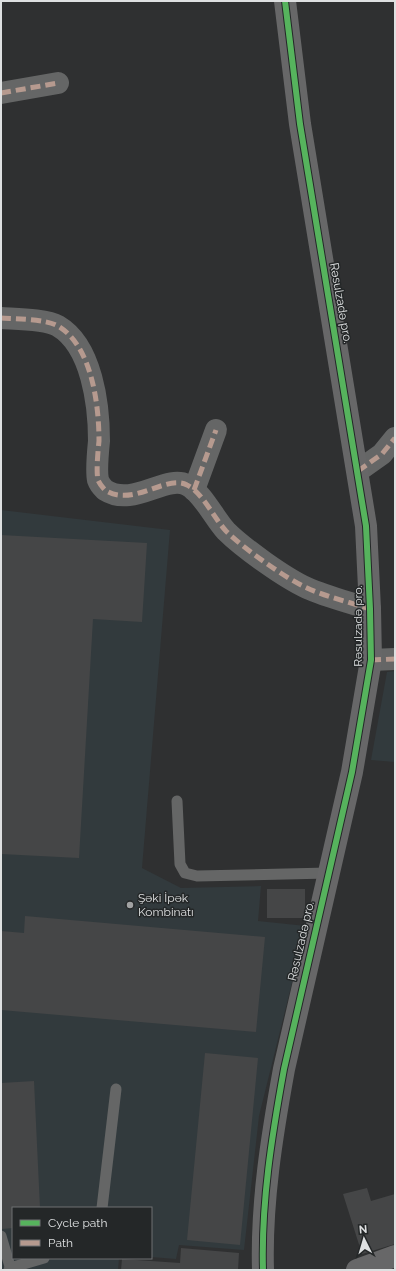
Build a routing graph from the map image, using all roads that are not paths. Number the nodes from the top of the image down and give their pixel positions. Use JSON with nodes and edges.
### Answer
{"nodes":[{"id":1,"x":285,"y":1,"type":"edge"},
{"id":2,"x":58,"y":83,"type":"dead end"},
{"id":3,"x":1,"y":94,"type":"edge"},
{"id":4,"x":1,"y":318,"type":"edge"},
{"id":5,"x":216,"y":430,"type":"dead end"},
{"id":6,"x":395,"y":438,"type":"edge"},
{"id":7,"x":358,"y":471,"type":"junction"},
{"id":8,"x":194,"y":490,"type":"junction"},
{"id":9,"x":370,"y":609,"type":"junction"},
{"id":10,"x":395,"y":659,"type":"edge"},
{"id":11,"x":371,"y":660,"type":"junction"},
{"id":12,"x":177,"y":801,"type":"dead end"},
{"id":13,"x":328,"y":873,"type":"junction"},
{"id":14,"x":116,"y":1089,"type":"dead end"},
{"id":15,"x":102,"y":1207,"type":"edge"},
{"id":16,"x":1,"y":1236,"type":"edge"},
{"id":17,"x":395,"y":1256,"type":"edge"},
{"id":18,"x":41,"y":1259,"type":"edge"},
{"id":19,"x":10,"y":1269,"type":"edge"},
{"id":20,"x":263,"y":1270,"type":"edge"},
{"id":21,"x":357,"y":1270,"type":"edge"}],
"edges":[{"from":1,"to":7,"type":"street","name":"Rəsulzadə pro."},
{"from":2,"to":3,"type":"street"},
{"from":4,"to":8,"type":"street"},
{"from":5,"to":8,"type":"street"},
{"from":6,"to":7,"type":"street"},
{"from":7,"to":9,"type":"street","name":"Rəsulzadə pro."},
{"from":8,"to":9,"type":"street"},
{"from":9,"to":11,"type":"street","name":"Rəsulzadə pro."},
{"from":10,"to":11,"type":"street"},
{"from":11,"to":13,"type":"street","name":"Rəsulzadə pro."},
{"from":12,"to":13,"type":"lane"},
{"from":13,"to":20,"type":"street","name":"Rəsulzadə pro."},
{"from":14,"to":15,"type":"lane"},
{"from":16,"to":19,"type":"lane"},
{"from":17,"to":21,"type":"street"},
{"from":18,"to":19,"type":"lane"}]}
